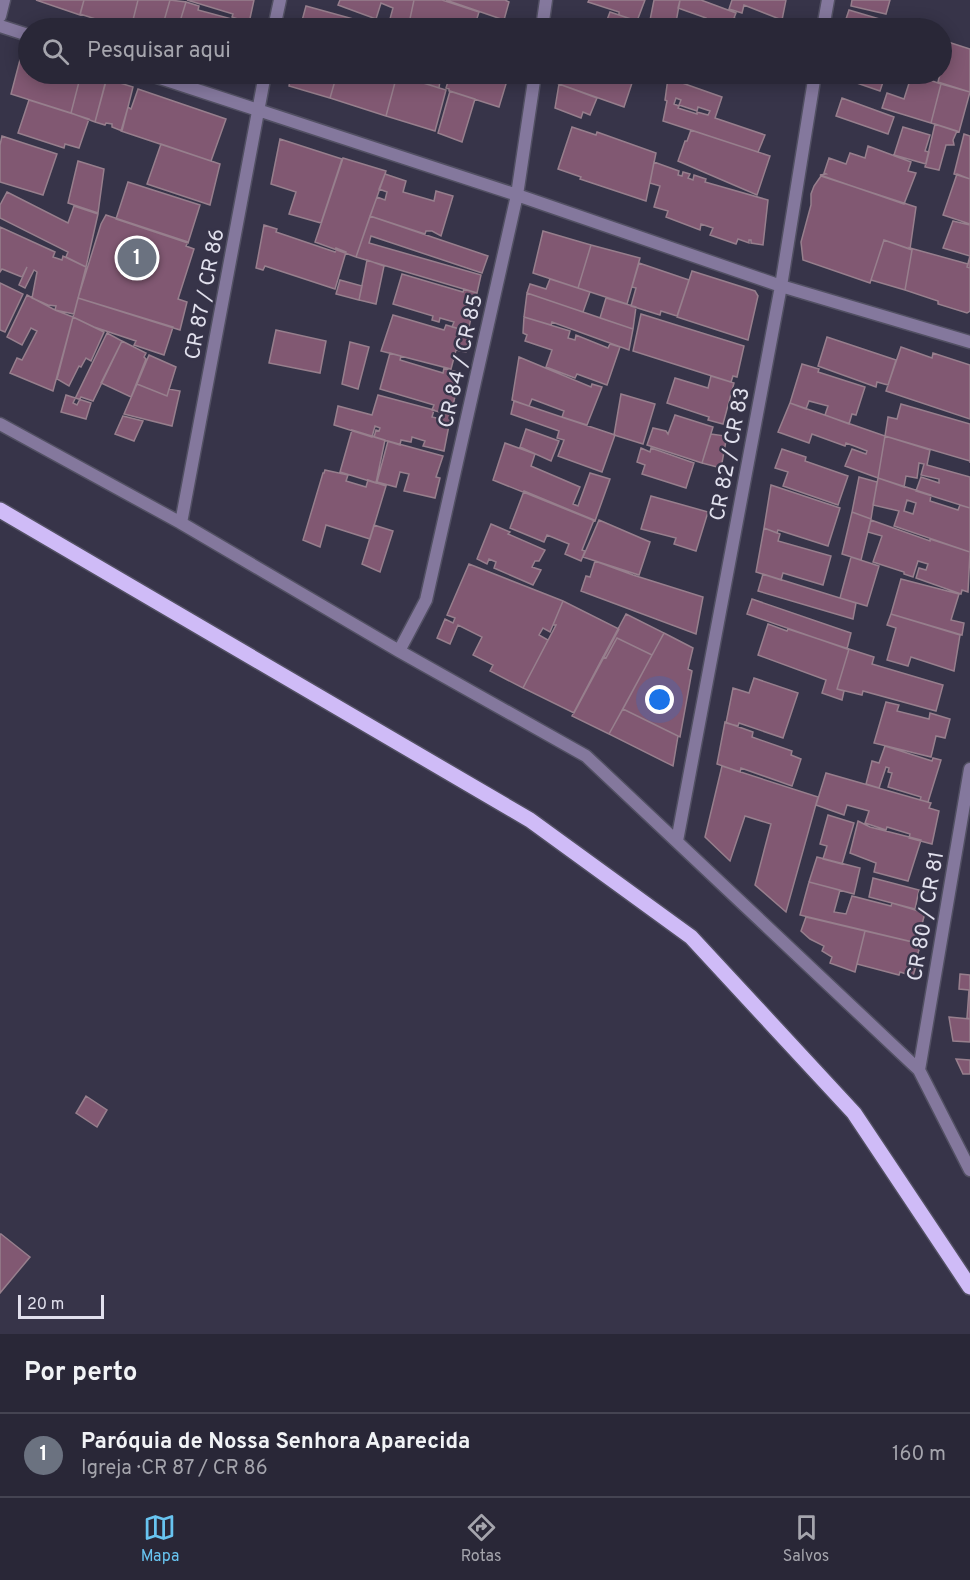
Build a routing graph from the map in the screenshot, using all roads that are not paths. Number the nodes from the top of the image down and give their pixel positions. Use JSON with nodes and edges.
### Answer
{"nodes":[{"id":1,"x":4,"y":0,"type":"edge"},
{"id":2,"x":280,"y":0,"type":"edge"},
{"id":3,"x":546,"y":0,"type":"edge"},
{"id":4,"x":828,"y":0,"type":"edge"},
{"id":5,"x":0,"y":16,"type":"edge"},
{"id":6,"x":276,"y":18,"type":"edge"},
{"id":7,"x":543,"y":18,"type":"edge"},
{"id":8,"x":825,"y":18,"type":"edge"},
{"id":9,"x":0,"y":26,"type":"edge"},
{"id":10,"x":18,"y":32,"type":"edge"},
{"id":11,"x":180,"y":84,"type":"edge"},
{"id":12,"x":264,"y":84,"type":"edge"},
{"id":13,"x":534,"y":84,"type":"edge"},
{"id":14,"x":813,"y":84,"type":"edge"},
{"id":15,"x":259,"y":109,"type":"junction"},
{"id":16,"x":517,"y":195,"type":"junction"},
{"id":17,"x":781,"y":286,"type":"junction"},
{"id":18,"x":970,"y":342,"type":"edge"},
{"id":19,"x":0,"y":424,"type":"edge"},
{"id":20,"x":0,"y":510,"type":"edge"},
{"id":21,"x":181,"y":523,"type":"junction"},
{"id":22,"x":399,"y":651,"type":"junction"},
{"id":23,"x":970,"y":770,"type":"edge"},
{"id":24,"x":677,"y":841,"type":"junction"},
{"id":25,"x":919,"y":1070,"type":"junction"},
{"id":26,"x":970,"y":1170,"type":"edge"},
{"id":27,"x":970,"y":1287,"type":"edge"}],
"edges":[{"from":1,"to":5,"type":"street"},
{"from":2,"to":6,"type":"street"},
{"from":3,"to":7,"type":"street"},
{"from":4,"to":8,"type":"street"},
{"from":9,"to":10,"type":"street"},
{"from":11,"to":15,"type":"street"},
{"from":12,"to":15,"type":"street","name":"CR 87 / CR 86"},
{"from":13,"to":16,"type":"street","name":"CR 84 / CR 85"},
{"from":14,"to":17,"type":"street","name":"CR 82 / CR 83"},
{"from":15,"to":16,"type":"street"},
{"from":15,"to":21,"type":"street","name":"CR 87 / CR 86"},
{"from":16,"to":17,"type":"street"},
{"from":16,"to":22,"type":"street","name":"CR 84 / CR 85"},
{"from":17,"to":18,"type":"street"},
{"from":17,"to":24,"type":"street","name":"CR 82 / CR 83"},
{"from":19,"to":21,"type":"street"},
{"from":20,"to":27,"type":"main road"},
{"from":21,"to":22,"type":"street"},
{"from":22,"to":24,"type":"street"},
{"from":23,"to":25,"type":"street","name":"CR 80 / CR 81"},
{"from":24,"to":25,"type":"street"},
{"from":25,"to":26,"type":"street"}]}
